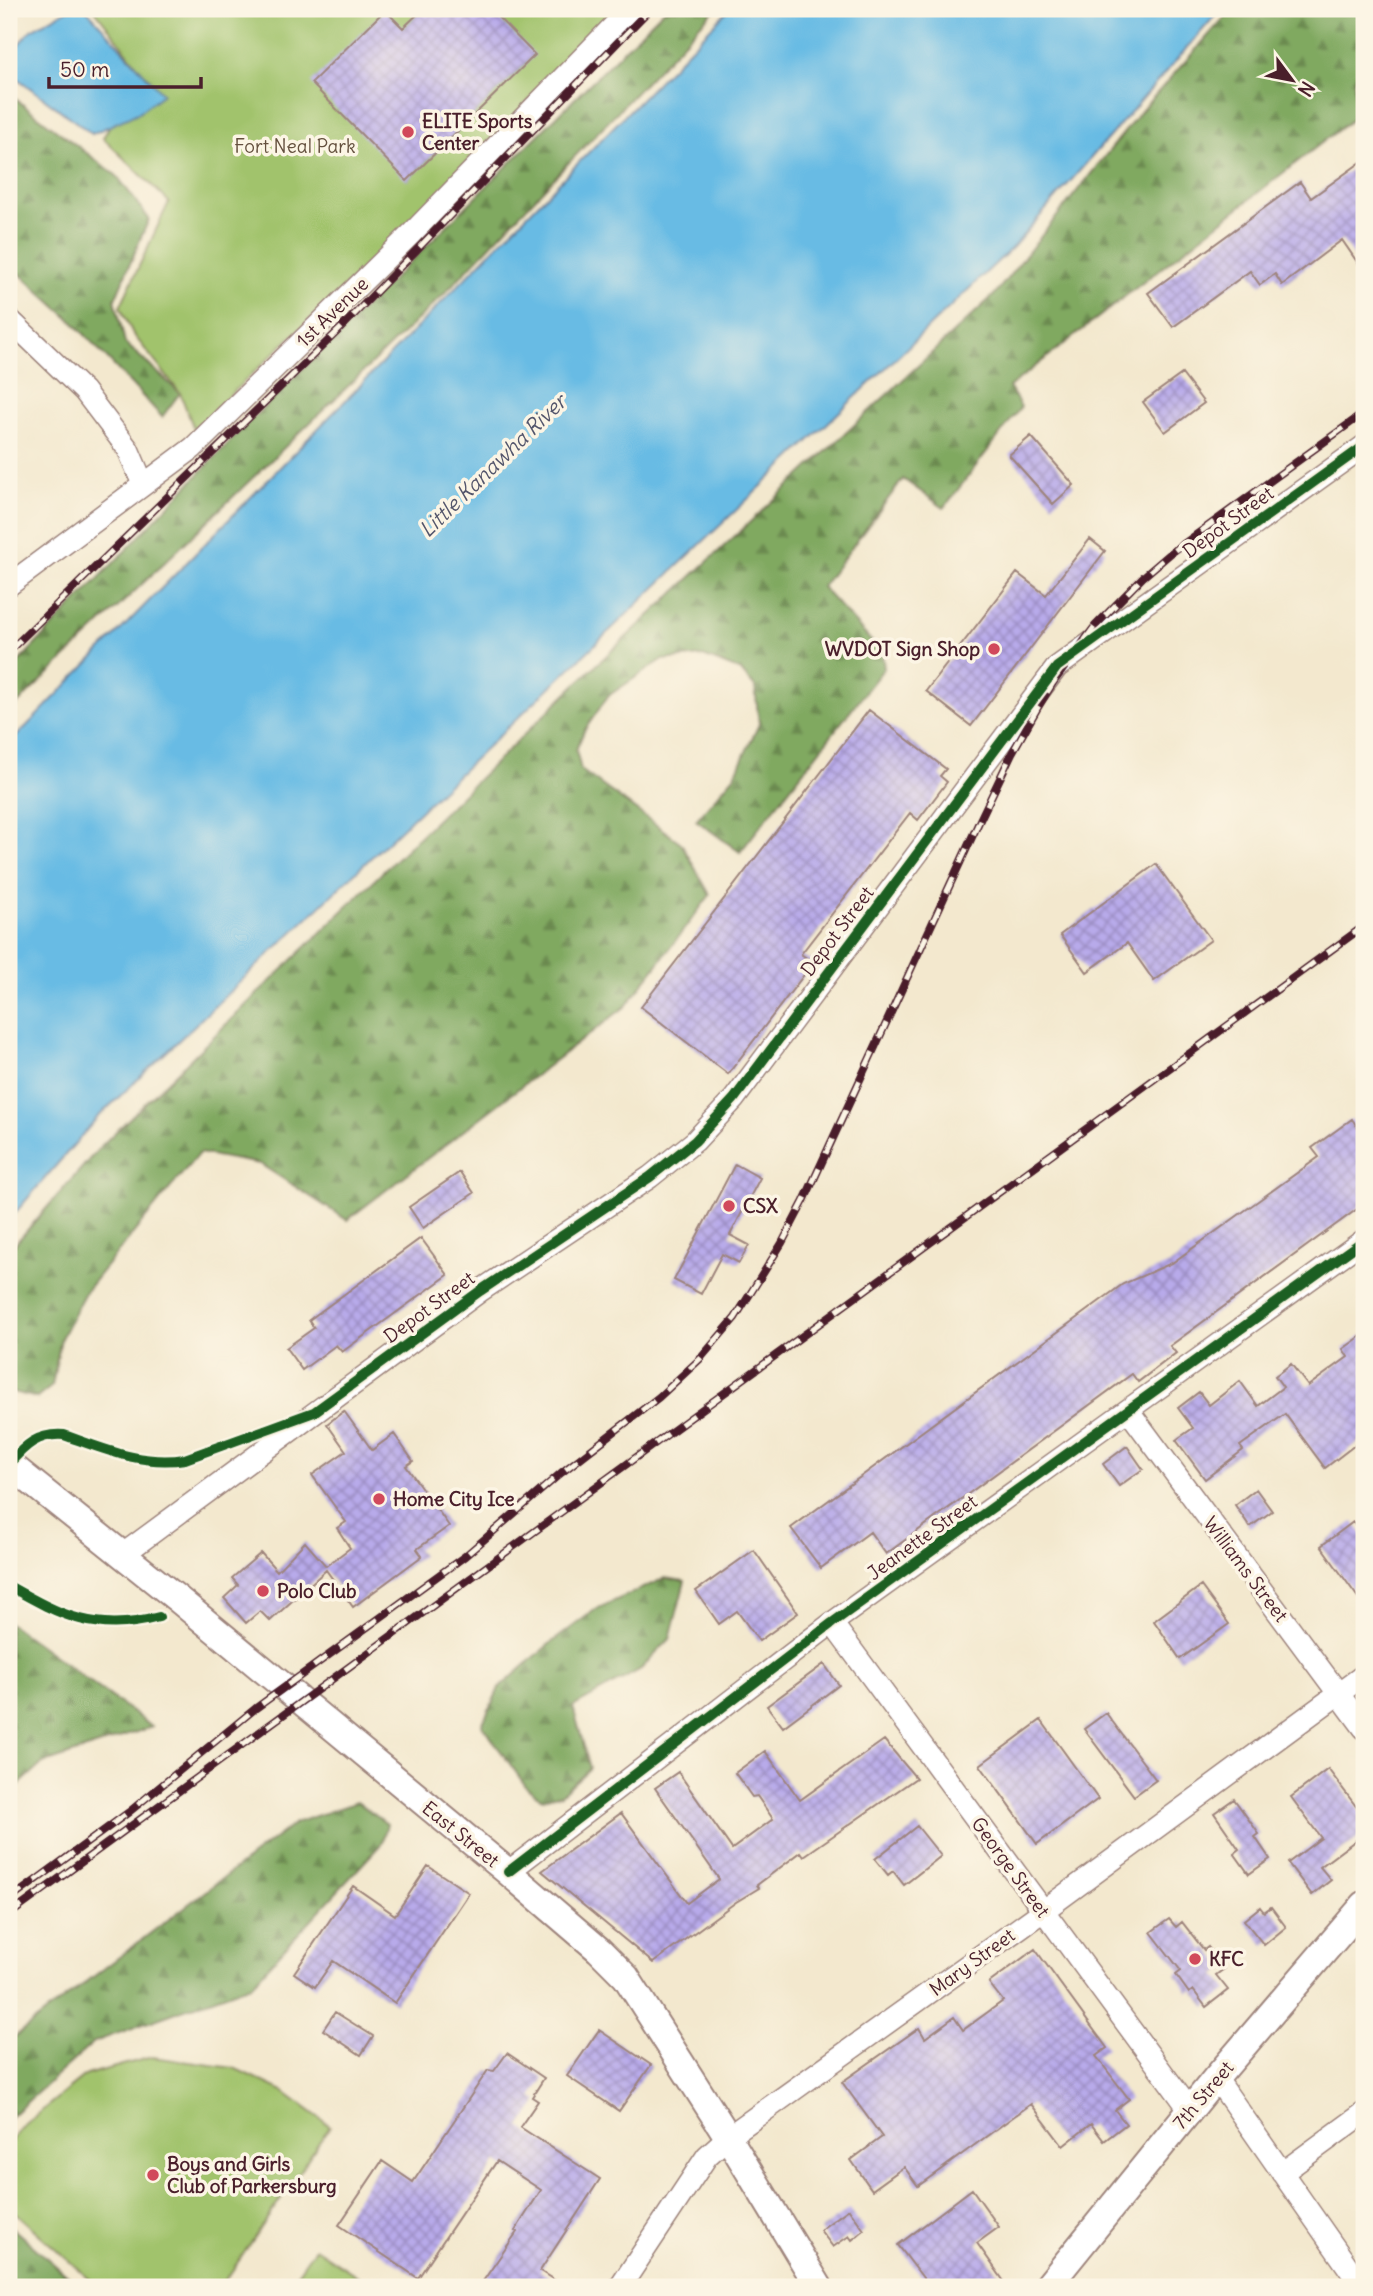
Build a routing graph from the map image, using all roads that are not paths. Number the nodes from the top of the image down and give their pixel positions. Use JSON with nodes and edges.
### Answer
{"nodes":[{"id":1,"x":630,"y":9,"type":"edge"},
{"id":2,"x":9,"y":319,"type":"edge"},
{"id":3,"x":1364,"y":446,"type":"edge"},
{"id":4,"x":143,"y":484,"type":"junction"},
{"id":5,"x":9,"y":585,"type":"edge"},
{"id":6,"x":1364,"y":1240,"type":"edge"},
{"id":7,"x":1128,"y":1410,"type":"junction"},
{"id":8,"x":9,"y":1464,"type":"edge"},
{"id":9,"x":122,"y":1555,"type":"junction"},
{"id":10,"x":832,"y":1623,"type":"junction"},
{"id":11,"x":1364,"y":1675,"type":"edge"},
{"id":12,"x":1338,"y":1693,"type":"junction"},
{"id":13,"x":1364,"y":1728,"type":"edge"},
{"id":14,"x":508,"y":1872,"type":"junction"},
{"id":15,"x":1364,"y":1905,"type":"edge"},
{"id":16,"x":1043,"y":1911,"type":"junction"},
{"id":17,"x":1216,"y":2078,"type":"junction"},
{"id":18,"x":1191,"y":2109,"type":"junction"},
{"id":19,"x":1364,"y":2113,"type":"edge"},
{"id":20,"x":729,"y":2137,"type":"junction"},
{"id":21,"x":1282,"y":2173,"type":"junction"},
{"id":22,"x":620,"y":2287,"type":"edge"},
{"id":23,"x":818,"y":2287,"type":"edge"},
{"id":24,"x":1047,"y":2287,"type":"edge"},
{"id":25,"x":1362,"y":2287,"type":"edge"}],
"edges":[{"from":1,"to":4,"type":"street","name":"1st Avenue"},
{"from":2,"to":4,"type":"street"},
{"from":3,"to":9,"type":"street","name":"Depot Street"},
{"from":4,"to":5,"type":"street","name":"1st Avenue"},
{"from":6,"to":7,"type":"street","name":"Jeanette Street"},
{"from":7,"to":10,"type":"street","name":"Jeanette Street"},
{"from":7,"to":12,"type":"street","name":"Williams Street"},
{"from":8,"to":9,"type":"main road","name":"East Street"},
{"from":9,"to":14,"type":"main road","name":"East Street"},
{"from":10,"to":14,"type":"street","name":"Jeanette Street"},
{"from":10,"to":16,"type":"street","name":"George Street"},
{"from":11,"to":12,"type":"street","name":"Mary Street"},
{"from":12,"to":13,"type":"street","name":"Williams Street"},
{"from":12,"to":16,"type":"street","name":"Mary Street"},
{"from":14,"to":20,"type":"main road","name":"East Street"},
{"from":15,"to":17,"type":"main road","name":"7th Street"},
{"from":16,"to":18,"type":"street","name":"George Street"},
{"from":16,"to":20,"type":"street","name":"Mary Street"},
{"from":17,"to":18,"type":"main road","name":"7th Street"},
{"from":17,"to":21,"type":"street"},
{"from":18,"to":24,"type":"main road","name":"7th Street"},
{"from":19,"to":21,"type":"street"},
{"from":20,"to":22,"type":"street","name":"Mary Street"},
{"from":20,"to":23,"type":"main road","name":"East Street"},
{"from":21,"to":25,"type":"street"}]}
